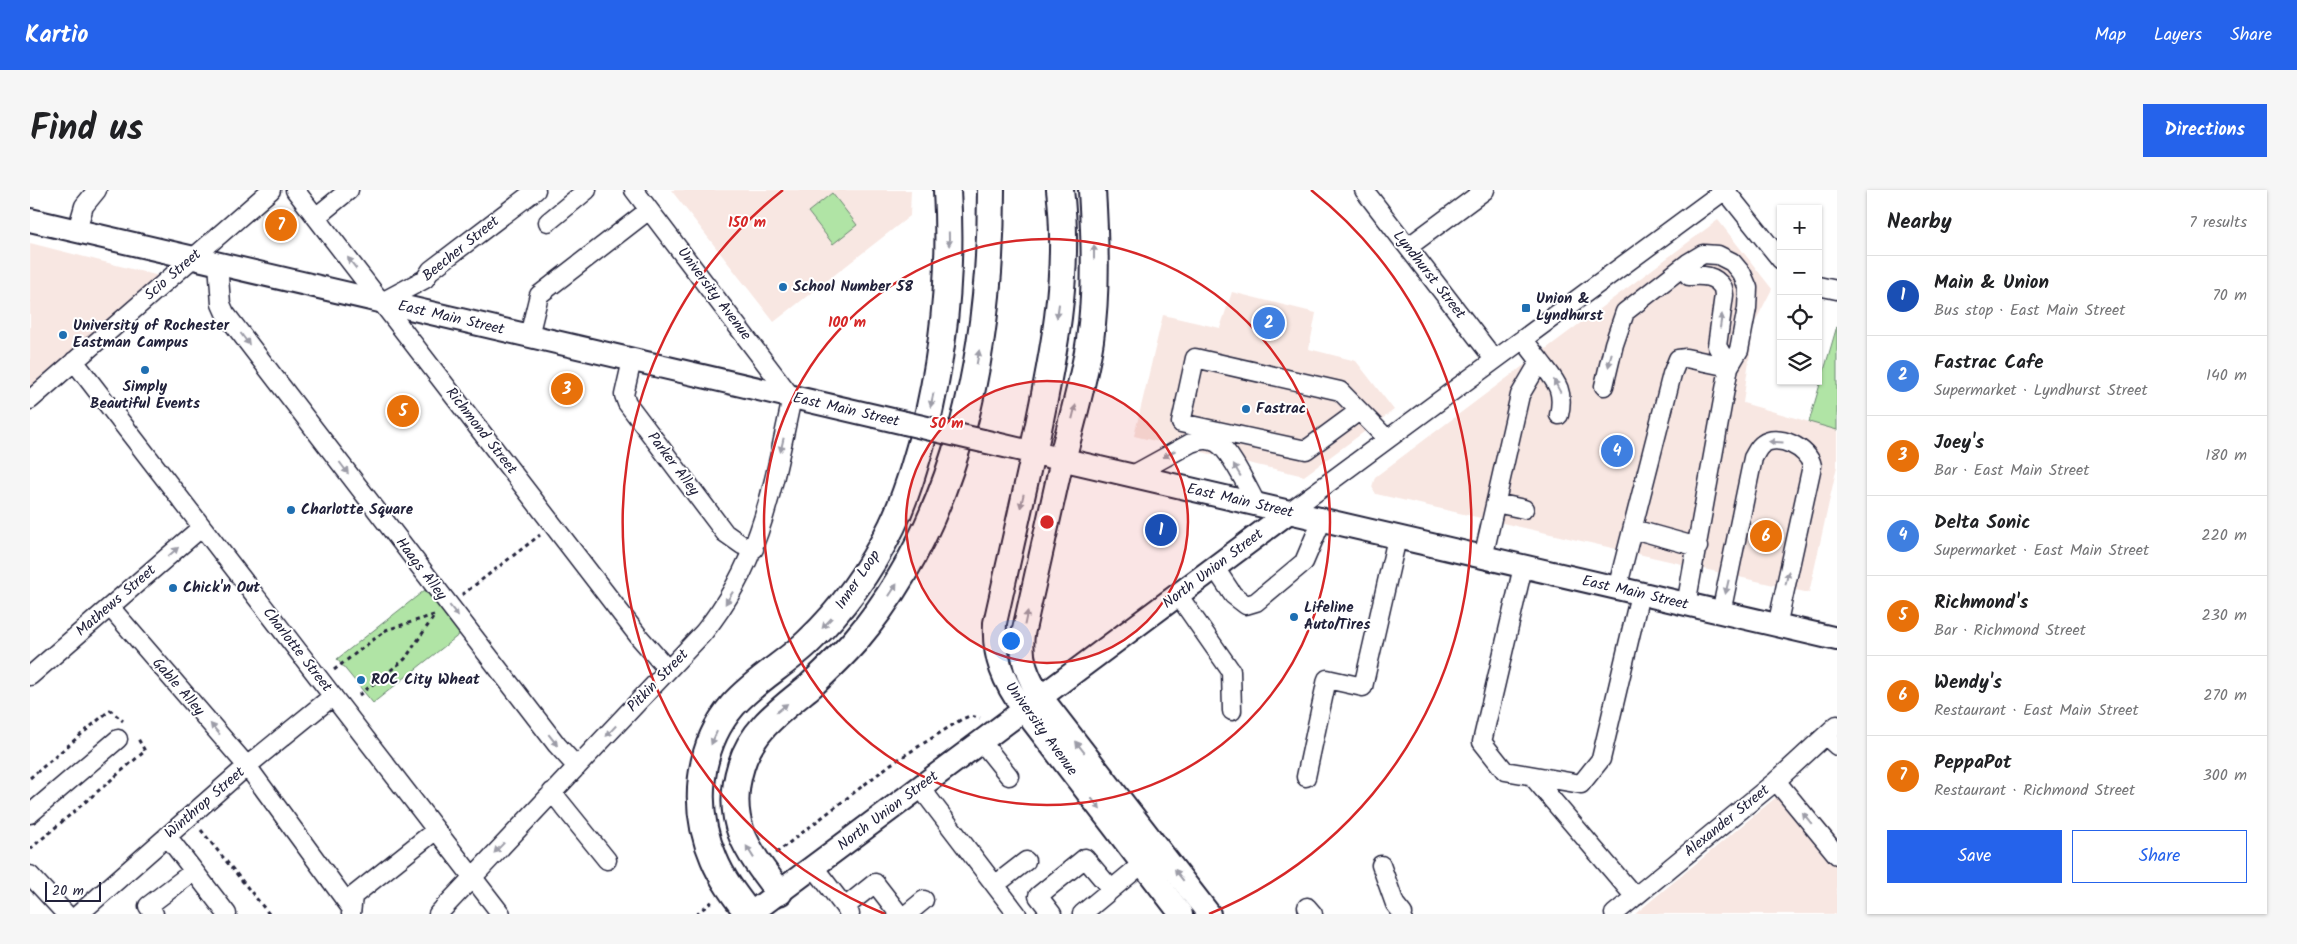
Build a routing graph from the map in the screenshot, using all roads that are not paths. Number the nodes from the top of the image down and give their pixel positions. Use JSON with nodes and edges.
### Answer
{"nodes":[{"id":1,"x":97,"y":190,"type":"edge"},
{"id":2,"x":270,"y":190,"type":"edge"},
{"id":3,"x":295,"y":190,"type":"edge"},
{"id":4,"x":349,"y":190,"type":"edge"},
{"id":5,"x":536,"y":190,"type":"edge"},
{"id":6,"x":587,"y":190,"type":"edge"},
{"id":7,"x":634,"y":190,"type":"edge"},
{"id":8,"x":947,"y":190,"type":"edge"},
{"id":9,"x":991,"y":190,"type":"edge"},
{"id":10,"x":1060,"y":190,"type":"edge"},
{"id":11,"x":1092,"y":190,"type":"edge"},
{"id":12,"x":1364,"y":190,"type":"edge"},
{"id":13,"x":1485,"y":190,"type":"edge"},
{"id":14,"x":1725,"y":190,"type":"edge"},
{"id":15,"x":649,"y":210,"type":"junction"},
{"id":16,"x":316,"y":217,"type":"junction"},
{"id":17,"x":30,"y":220,"type":"edge"},
{"id":18,"x":548,"y":222,"type":"dead end"},
{"id":19,"x":77,"y":230,"type":"junction"},
{"id":20,"x":1408,"y":247,"type":"junction"},
{"id":21,"x":1777,"y":255,"type":"edge"},
{"id":22,"x":193,"y":258,"type":"junction"},
{"id":23,"x":218,"y":263,"type":"junction"},
{"id":24,"x":1822,"y":287,"type":"edge"},
{"id":25,"x":1837,"y":290,"type":"edge"},
{"id":26,"x":382,"y":302,"type":"junction"},
{"id":27,"x":1618,"y":334,"type":"junction"},
{"id":28,"x":529,"y":336,"type":"junction"},
{"id":29,"x":1523,"y":338,"type":"junction"},
{"id":30,"x":1494,"y":359,"type":"junction"},
{"id":31,"x":632,"y":360,"type":"junction"},
{"id":32,"x":1540,"y":361,"type":"junction"},
{"id":33,"x":74,"y":362,"type":"junction"},
{"id":34,"x":1729,"y":366,"type":"junction"},
{"id":35,"x":1604,"y":386,"type":"dead end"},
{"id":36,"x":792,"y":398,"type":"junction"},
{"id":37,"x":30,"y":400,"type":"edge"},
{"id":38,"x":1360,"y":411,"type":"junction"},
{"id":39,"x":1559,"y":415,"type":"dead end"},
{"id":40,"x":1211,"y":435,"type":"junction"},
{"id":41,"x":1387,"y":440,"type":"junction"},
{"id":42,"x":1032,"y":453,"type":"junction"},
{"id":43,"x":1062,"y":460,"type":"junction"},
{"id":44,"x":1130,"y":476,"type":"junction"},
{"id":45,"x":1496,"y":503,"type":"junction"},
{"id":46,"x":1257,"y":505,"type":"junction"},
{"id":47,"x":1524,"y":509,"type":"dead end"},
{"id":48,"x":1289,"y":512,"type":"junction"},
{"id":49,"x":1322,"y":520,"type":"junction"},
{"id":50,"x":202,"y":527,"type":"junction"},
{"id":51,"x":1633,"y":529,"type":"junction"},
{"id":52,"x":1397,"y":538,"type":"junction"},
{"id":53,"x":1698,"y":547,"type":"junction"},
{"id":54,"x":754,"y":549,"type":"junction"},
{"id":55,"x":1483,"y":558,"type":"junction"},
{"id":56,"x":1523,"y":567,"type":"junction"},
{"id":57,"x":1215,"y":568,"type":"junction"},
{"id":58,"x":1617,"y":589,"type":"junction"},
{"id":59,"x":1640,"y":594,"type":"junction"},
{"id":60,"x":1178,"y":595,"type":"junction"},
{"id":61,"x":1686,"y":605,"type":"junction"},
{"id":62,"x":110,"y":607,"type":"junction"},
{"id":63,"x":1721,"y":613,"type":"junction"},
{"id":64,"x":1777,"y":626,"type":"junction"},
{"id":65,"x":1837,"y":639,"type":"edge"},
{"id":66,"x":668,"y":670,"type":"junction"},
{"id":67,"x":30,"y":676,"type":"edge"},
{"id":68,"x":333,"y":696,"type":"junction"},
{"id":69,"x":1032,"y":703,"type":"junction"},
{"id":70,"x":1232,"y":711,"type":"dead end"},
{"id":71,"x":989,"y":735,"type":"junction"},
{"id":72,"x":1833,"y":736,"type":"edge"},
{"id":73,"x":118,"y":739,"type":"dead end"},
{"id":74,"x":247,"y":766,"type":"junction"},
{"id":75,"x":577,"y":767,"type":"junction"},
{"id":76,"x":1009,"y":776,"type":"dead end"},
{"id":77,"x":1532,"y":776,"type":"junction"},
{"id":78,"x":1306,"y":777,"type":"dead end"},
{"id":79,"x":1776,"y":781,"type":"junction"},
{"id":80,"x":920,"y":787,"type":"junction"},
{"id":81,"x":552,"y":792,"type":"junction"},
{"id":82,"x":30,"y":814,"type":"edge"},
{"id":83,"x":436,"y":830,"type":"junction"},
{"id":84,"x":167,"y":836,"type":"junction"},
{"id":85,"x":1837,"y":855,"type":"edge"},
{"id":86,"x":607,"y":860,"type":"dead end"},
{"id":87,"x":1026,"y":861,"type":"dead end"},
{"id":88,"x":1142,"y":864,"type":"junction"},
{"id":89,"x":1381,"y":865,"type":"dead end"},
{"id":90,"x":813,"y":866,"type":"junction"},
{"id":91,"x":194,"y":871,"type":"junction"},
{"id":92,"x":30,"y":875,"type":"edge"},
{"id":93,"x":472,"y":876,"type":"junction"},
{"id":94,"x":995,"y":885,"type":"junction"},
{"id":95,"x":1111,"y":890,"type":"junction"},
{"id":96,"x":779,"y":892,"type":"junction"},
{"id":97,"x":1635,"y":897,"type":"junction"},
{"id":98,"x":924,"y":900,"type":"dead end"},
{"id":99,"x":351,"y":911,"type":"edge"},
{"id":100,"x":847,"y":911,"type":"edge"},
{"id":101,"x":66,"y":914,"type":"edge"},
{"id":102,"x":79,"y":914,"type":"edge"},
{"id":103,"x":154,"y":914,"type":"edge"},
{"id":104,"x":227,"y":914,"type":"edge"},
{"id":105,"x":438,"y":914,"type":"edge"},
{"id":106,"x":501,"y":914,"type":"edge"},
{"id":107,"x":749,"y":914,"type":"edge"},
{"id":108,"x":899,"y":914,"type":"edge"},
{"id":109,"x":907,"y":914,"type":"edge"},
{"id":110,"x":1017,"y":914,"type":"edge"},
{"id":111,"x":1052,"y":914,"type":"edge"},
{"id":112,"x":1082,"y":914,"type":"edge"},
{"id":113,"x":1181,"y":914,"type":"edge"},
{"id":114,"x":1208,"y":914,"type":"edge"},
{"id":115,"x":1403,"y":914,"type":"edge"},
{"id":116,"x":1614,"y":914,"type":"edge"}],
"edges":[{"from":1,"to":19,"type":"street"},
{"from":2,"to":22,"type":"street","name":"Scio Street"},
{"from":3,"to":16,"type":"street","name":"Richmond Street"},
{"from":4,"to":16,"type":"street"},
{"from":5,"to":26,"type":"street","name":"Beecher Street"},
{"from":6,"to":18,"type":"street"},
{"from":7,"to":15,"type":"street","name":"University Avenue"},
{"from":8,"to":107,"type":"highway","name":"Inner Loop","one_way":true},
{"from":96,"to":9,"type":"highway","one_way":true},
{"from":10,"to":42,"type":"highway","one_way":true},
{"from":43,"to":11,"type":"highway","one_way":true},
{"from":12,"to":20,"type":"street","name":"Lyndhurst Street"},
{"from":13,"to":20,"type":"street"},
{"from":14,"to":21,"type":"street"},
{"from":14,"to":29,"type":"street","name":"North Union Street"},
{"from":15,"to":28,"type":"street"},
{"from":15,"to":36,"type":"street","name":"University Avenue"},
{"from":26,"to":16,"type":"street","name":"Richmond Street","one_way":true},
{"from":17,"to":19,"type":"main road","name":"East Main Street"},
{"from":19,"to":22,"type":"main road","name":"East Main Street"},
{"from":20,"to":30,"type":"street","name":"Lyndhurst Street"},
{"from":22,"to":23,"type":"main road","name":"East Main Street"},
{"from":22,"to":33,"type":"street","name":"Scio Street"},
{"from":23,"to":26,"type":"main road","name":"East Main Street"},
{"from":23,"to":75,"type":"street","name":"Haags Alley","one_way":true},
{"from":24,"to":25,"type":"street"},
{"from":26,"to":28,"type":"main road","name":"East Main Street"},
{"from":26,"to":66,"type":"street","name":"Richmond Street"},
{"from":34,"to":27,"type":"street","one_way":true},
{"from":27,"to":34,"type":"street"},
{"from":27,"to":35,"type":"street","one_way":true},
{"from":28,"to":31,"type":"main road","name":"East Main Street"},
{"from":29,"to":30,"type":"street","name":"North Union Street"},
{"from":29,"to":32,"type":"street"},
{"from":30,"to":41,"type":"street","name":"North Union Street"},
{"from":31,"to":36,"type":"main road","name":"East Main Street"},
{"from":31,"to":54,"type":"street","name":"Parker Alley"},
{"from":39,"to":32,"type":"street","one_way":true},
{"from":32,"to":45,"type":"street"},
{"from":33,"to":37,"type":"street","name":"Scio Street"},
{"from":33,"to":50,"type":"street","name":"Charlotte Street"},
{"from":34,"to":51,"type":"street"},
{"from":34,"to":53,"type":"street"},
{"from":36,"to":42,"type":"main road","name":"East Main Street","bridge":true},
{"from":36,"to":54,"type":"street","name":"Pitkin Street","one_way":true},
{"from":38,"to":40,"type":"street"},
{"from":38,"to":40,"type":"street"},
{"from":38,"to":41,"type":"street"},
{"from":40,"to":44,"type":"street","one_way":true},
{"from":46,"to":40,"type":"street","one_way":true},
{"from":41,"to":48,"type":"street","name":"North Union Street"},
{"from":42,"to":43,"type":"main road","name":"East Main Street"},
{"from":42,"to":69,"type":"main road","name":"University Avenue","one_way":true},
{"from":43,"to":44,"type":"main road","name":"East Main Street"},
{"from":69,"to":43,"type":"main road","name":"University Avenue","one_way":true},
{"from":44,"to":46,"type":"main road","name":"East Main Street"},
{"from":45,"to":47,"type":"street"},
{"from":45,"to":55,"type":"street"},
{"from":46,"to":48,"type":"main road","name":"East Main Street"},
{"from":48,"to":49,"type":"main road","name":"East Main Street"},
{"from":48,"to":57,"type":"main road","name":"North Union Street"},
{"from":49,"to":52,"type":"main road","name":"East Main Street"},
{"from":49,"to":57,"type":"street"},
{"from":62,"to":50,"type":"street","name":"Mathews Street","one_way":true},
{"from":50,"to":68,"type":"street","name":"Charlotte Street"},
{"from":51,"to":53,"type":"street"},
{"from":51,"to":58,"type":"street"},
{"from":52,"to":55,"type":"main road","name":"East Main Street"},
{"from":52,"to":78,"type":"street"},
{"from":53,"to":61,"type":"street"},
{"from":54,"to":66,"type":"street","name":"Pitkin Street","one_way":true},
{"from":55,"to":56,"type":"main road","name":"East Main Street"},
{"from":56,"to":58,"type":"main road","name":"East Main Street"},
{"from":56,"to":77,"type":"street"},
{"from":57,"to":60,"type":"main road","name":"North Union Street"},
{"from":58,"to":59,"type":"main road","name":"East Main Street"},
{"from":59,"to":61,"type":"main road","name":"East Main Street"},
{"from":59,"to":77,"type":"street"},
{"from":60,"to":69,"type":"main road","name":"North Union Street"},
{"from":60,"to":70,"type":"street"},
{"from":61,"to":63,"type":"main road","name":"East Main Street"},
{"from":62,"to":67,"type":"street","name":"Mathews Street"},
{"from":74,"to":62,"type":"street","name":"Gable Alley","one_way":true},
{"from":63,"to":64,"type":"main road","name":"East Main Street"},
{"from":64,"to":63,"type":"street","one_way":true},
{"from":64,"to":65,"type":"main road","name":"East Main Street"},
{"from":66,"to":75,"type":"street","name":"Pitkin Street","one_way":true},
{"from":68,"to":74,"type":"street","name":"Winthrop Street"},
{"from":68,"to":83,"type":"street","name":"Charlotte Street"},
{"from":69,"to":71,"type":"main road","name":"North Union Street"},
{"from":69,"to":88,"type":"main road","name":"University Avenue","one_way":true},
{"from":114,"to":69,"type":"main road","name":"University Avenue","one_way":true},
{"from":71,"to":76,"type":"street"},
{"from":71,"to":80,"type":"main road","name":"North Union Street"},
{"from":72,"to":79,"type":"street","name":"Alexander Street"},
{"from":73,"to":82,"type":"street"},
{"from":74,"to":84,"type":"street","name":"Winthrop Street"},
{"from":74,"to":99,"type":"street","name":"Gable Alley"},
{"from":75,"to":81,"type":"street","name":"Pitkin Street"},
{"from":77,"to":97,"type":"street"},
{"from":85,"to":79,"type":"street","one_way":true},
{"from":79,"to":97,"type":"street","name":"Alexander Street"},
{"from":80,"to":90,"type":"main road","name":"North Union Street"},
{"from":80,"to":94,"type":"street"},
{"from":81,"to":86,"type":"street"},
{"from":81,"to":93,"type":"street","name":"Pitkin Street","one_way":true},
{"from":83,"to":93,"type":"street","name":"Charlotte Street"},
{"from":83,"to":99,"type":"street"},
{"from":84,"to":91,"type":"street"},
{"from":84,"to":102,"type":"street","name":"Winthrop Street"},
{"from":87,"to":94,"type":"street"},
{"from":88,"to":95,"type":"street"},
{"from":88,"to":113,"type":"main road","name":"University Avenue"},
{"from":89,"to":115,"type":"street"},
{"from":90,"to":96,"type":"main road","name":"North Union Street"},
{"from":90,"to":100,"type":"street"},
{"from":91,"to":103,"type":"street"},
{"from":91,"to":104,"type":"street"},
{"from":92,"to":101,"type":"street"},
{"from":93,"to":105,"type":"street","name":"Pitkin Street"},
{"from":93,"to":106,"type":"street","name":"Charlotte Street"},
{"from":94,"to":110,"type":"street"},
{"from":95,"to":111,"type":"street"},
{"from":95,"to":112,"type":"street"},
{"from":96,"to":107,"type":"main road","name":"North Union Street"},
{"from":97,"to":116,"type":"street","name":"Alexander Street"},
{"from":98,"to":109,"type":"street"},
{"from":100,"to":108,"type":"street"}]}
